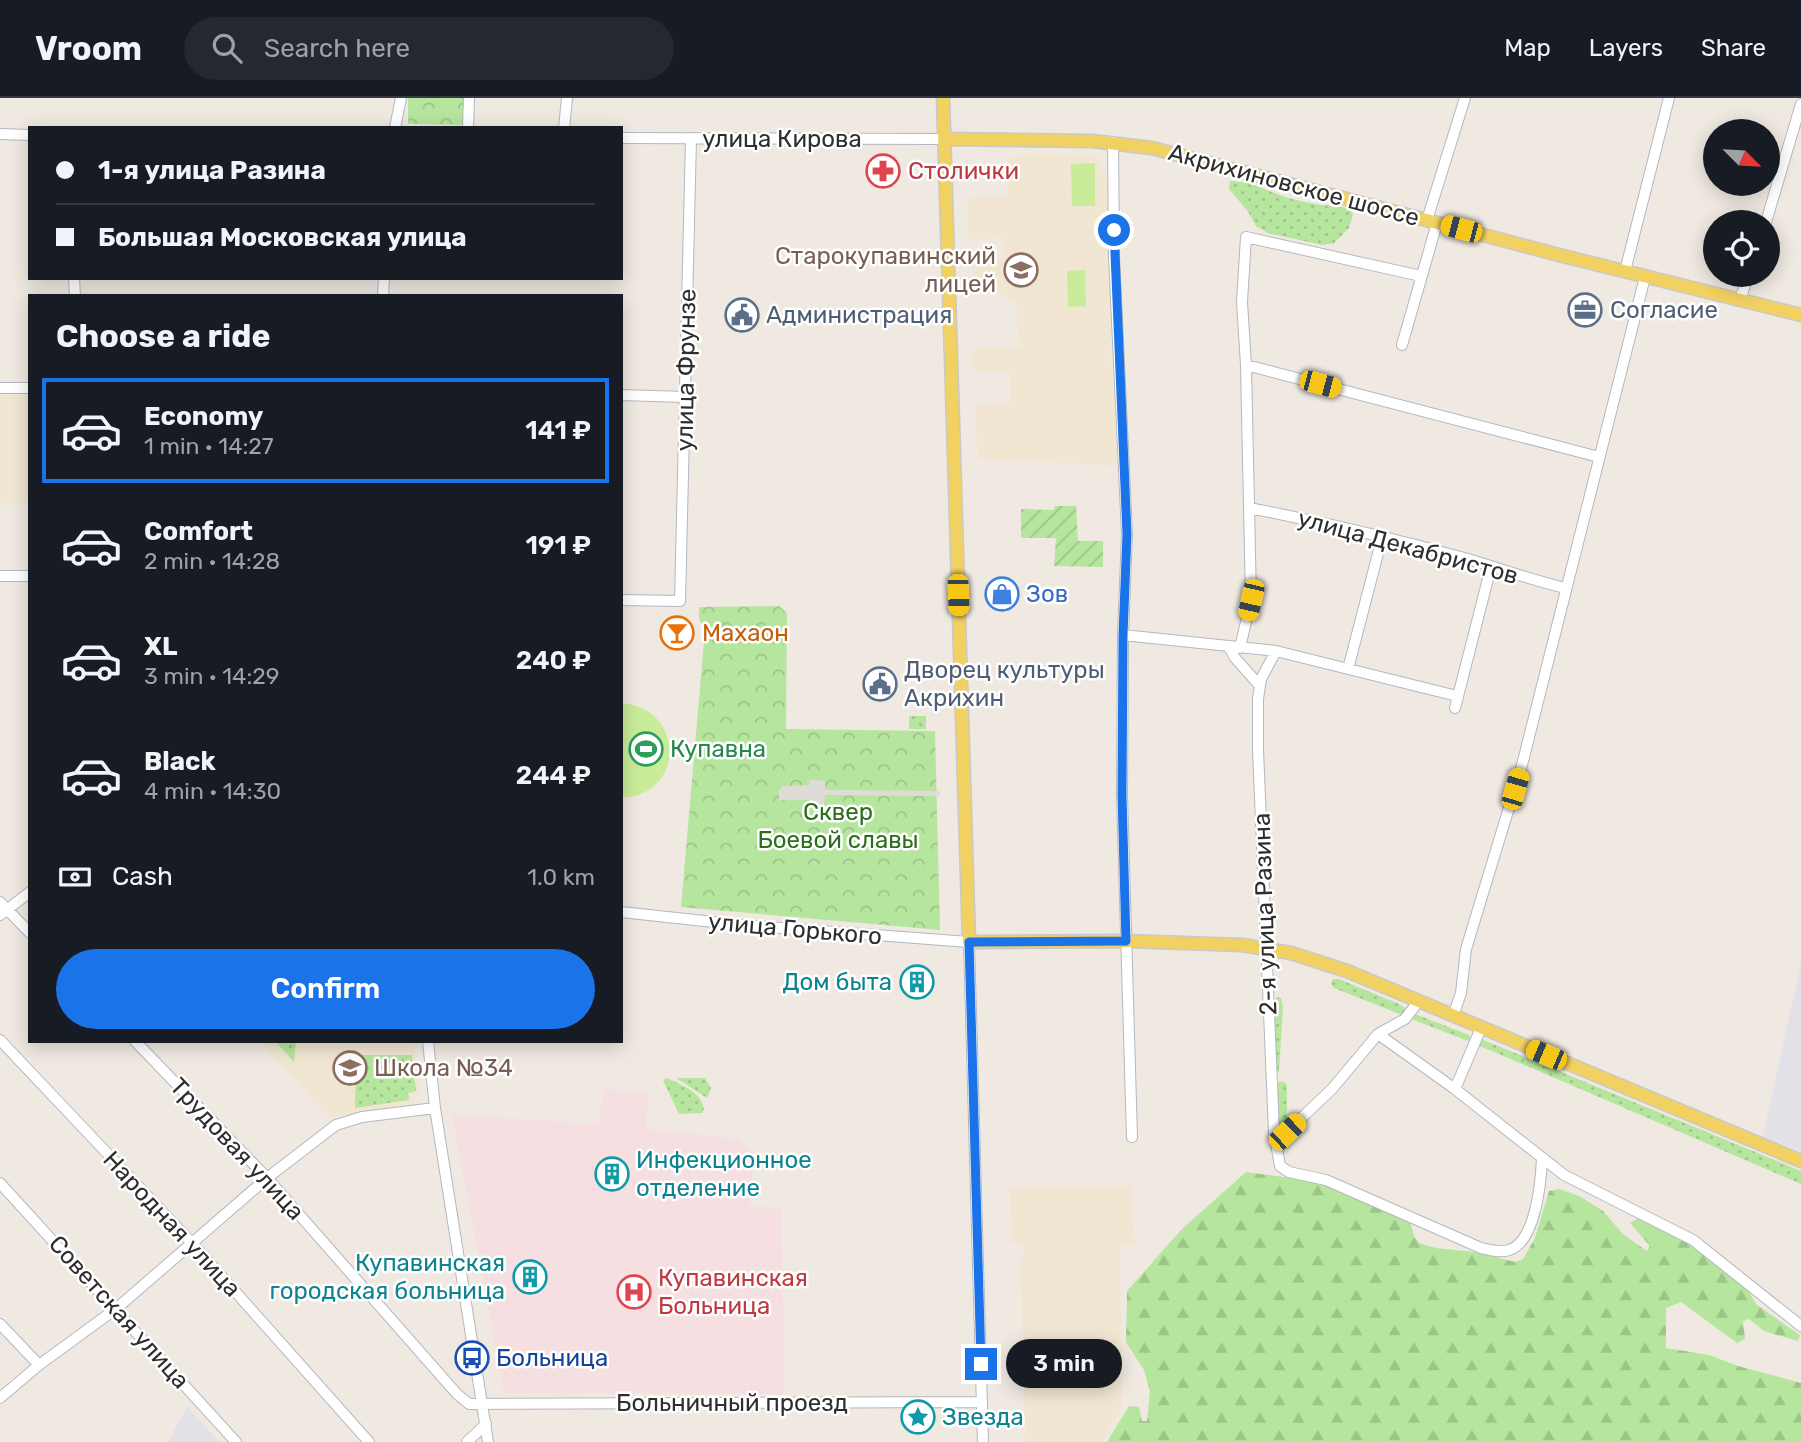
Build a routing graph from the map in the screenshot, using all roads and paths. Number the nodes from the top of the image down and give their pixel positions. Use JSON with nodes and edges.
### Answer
{"nodes":[{"id":1,"x":401,"y":98,"type":"edge"},
{"id":2,"x":469,"y":98,"type":"edge"},
{"id":3,"x":567,"y":98,"type":"edge"},
{"id":4,"x":943,"y":98,"type":"edge"},
{"id":5,"x":1465,"y":98,"type":"edge"},
{"id":6,"x":1669,"y":98,"type":"edge"},
{"id":7,"x":1801,"y":104,"type":"edge"},
{"id":8,"x":395,"y":126,"type":"edge"},
{"id":9,"x":468,"y":126,"type":"edge"},
{"id":10,"x":564,"y":126,"type":"edge"},
{"id":11,"x":0,"y":134,"type":"edge"},
{"id":12,"x":28,"y":135,"type":"edge"},
{"id":13,"x":623,"y":138,"type":"edge"},
{"id":14,"x":691,"y":138,"type":"junction"},
{"id":15,"x":944,"y":139,"type":"junction"},
{"id":16,"x":1113,"y":142,"type":"junction"},
{"id":17,"x":1770,"y":210,"type":"edge"},
{"id":18,"x":1432,"y":221,"type":"junction"},
{"id":19,"x":1625,"y":271,"type":"junction"},
{"id":20,"x":1421,"y":276,"type":"junction"},
{"id":21,"x":1645,"y":277,"type":"junction"},
{"id":22,"x":1744,"y":287,"type":"edge"},
{"id":23,"x":1740,"y":299,"type":"junction"},
{"id":24,"x":1801,"y":315,"type":"edge"},
{"id":25,"x":1402,"y":345,"type":"dead end"},
{"id":26,"x":1246,"y":365,"type":"junction"},
{"id":27,"x":0,"y":388,"type":"edge"},
{"id":28,"x":28,"y":388,"type":"edge"},
{"id":29,"x":623,"y":395,"type":"edge"},
{"id":30,"x":685,"y":397,"type":"junction"},
{"id":31,"x":1599,"y":457,"type":"junction"},
{"id":32,"x":1250,"y":508,"type":"junction"},
{"id":33,"x":1382,"y":538,"type":"junction"},
{"id":34,"x":1491,"y":567,"type":"junction"},
{"id":35,"x":0,"y":576,"type":"edge"},
{"id":36,"x":28,"y":576,"type":"edge"},
{"id":37,"x":1565,"y":588,"type":"junction"},
{"id":38,"x":623,"y":600,"type":"edge"},
{"id":39,"x":1123,"y":635,"type":"junction"},
{"id":40,"x":1235,"y":647,"type":"junction"},
{"id":41,"x":1276,"y":651,"type":"junction"},
{"id":42,"x":1348,"y":669,"type":"junction"},
{"id":43,"x":1261,"y":687,"type":"junction"},
{"id":44,"x":1457,"y":696,"type":"junction"},
{"id":45,"x":1455,"y":708,"type":"dead end"},
{"id":46,"x":28,"y":892,"type":"edge"},
{"id":47,"x":2,"y":909,"type":"edge"},
{"id":48,"x":623,"y":912,"type":"edge"},
{"id":49,"x":28,"y":931,"type":"edge"},
{"id":50,"x":1126,"y":941,"type":"junction"},
{"id":51,"x":969,"y":942,"type":"junction"},
{"id":52,"x":1267,"y":948,"type":"junction"},
{"id":53,"x":1418,"y":1002,"type":"junction"},
{"id":54,"x":1453,"y":1016,"type":"junction"},
{"id":55,"x":1481,"y":1028,"type":"junction"},
{"id":56,"x":1378,"y":1034,"type":"junction"},
{"id":57,"x":0,"y":1040,"type":"edge"},
{"id":58,"x":137,"y":1043,"type":"edge"},
{"id":59,"x":428,"y":1043,"type":"edge"},
{"id":60,"x":1455,"y":1088,"type":"junction"},
{"id":61,"x":435,"y":1108,"type":"junction"},
{"id":62,"x":1132,"y":1136,"type":"dead end"},
{"id":63,"x":1276,"y":1142,"type":"junction"},
{"id":64,"x":1542,"y":1158,"type":"junction"},
{"id":65,"x":1801,"y":1161,"type":"edge"},
{"id":66,"x":267,"y":1178,"type":"junction"},
{"id":67,"x":0,"y":1183,"type":"edge"},
{"id":68,"x":192,"y":1243,"type":"junction"},
{"id":69,"x":117,"y":1308,"type":"junction"},
{"id":70,"x":0,"y":1324,"type":"edge"},
{"id":71,"x":1801,"y":1326,"type":"edge"},
{"id":72,"x":39,"y":1365,"type":"junction"},
{"id":73,"x":0,"y":1398,"type":"edge"},
{"id":74,"x":982,"y":1402,"type":"junction"},
{"id":75,"x":483,"y":1404,"type":"junction"},
{"id":76,"x":486,"y":1424,"type":"junction"},
{"id":77,"x":236,"y":1442,"type":"edge"},
{"id":78,"x":369,"y":1442,"type":"edge"},
{"id":79,"x":467,"y":1442,"type":"edge"},
{"id":80,"x":488,"y":1442,"type":"edge"},
{"id":81,"x":983,"y":1442,"type":"edge"}],
"edges":[{"from":1,"to":8,"type":"street"},
{"from":2,"to":9,"type":"street"},
{"from":3,"to":10,"type":"street"},
{"from":4,"to":15,"type":"main road"},
{"from":5,"to":18,"type":"street"},
{"from":6,"to":19,"type":"street"},
{"from":7,"to":17,"type":"street"},
{"from":11,"to":12,"type":"street"},
{"from":13,"to":14,"type":"street","name":"улица Кирова"},
{"from":14,"to":15,"type":"street","name":"улица Кирова"},
{"from":14,"to":30,"type":"street","name":"улица Фрунзе"},
{"from":15,"to":16,"type":"main road","name":"Акрихиновское шоссе"},
{"from":15,"to":51,"type":"main road"},
{"from":16,"to":18,"type":"main road","name":"Акрихиновское шоссе"},
{"from":16,"to":39,"type":"street"},
{"from":18,"to":19,"type":"main road","name":"Акрихиновское шоссе"},
{"from":18,"to":20,"type":"street"},
{"from":19,"to":21,"type":"main road","name":"Акрихиновское шоссе"},
{"from":20,"to":25,"type":"street"},
{"from":20,"to":26,"type":"street"},
{"from":21,"to":23,"type":"main road","name":"Акрихиновское шоссе"},
{"from":21,"to":31,"type":"street"},
{"from":22,"to":23,"type":"street"},
{"from":23,"to":24,"type":"main road","name":"Акрихиновское шоссе"},
{"from":26,"to":31,"type":"street"},
{"from":26,"to":32,"type":"street"},
{"from":27,"to":28,"type":"street"},
{"from":29,"to":30,"type":"street"},
{"from":30,"to":38,"type":"street","name":"улица Фрунзе"},
{"from":31,"to":37,"type":"street"},
{"from":32,"to":33,"type":"street","name":"улица Декабристов"},
{"from":32,"to":40,"type":"street"},
{"from":33,"to":34,"type":"street","name":"улица Декабристов"},
{"from":33,"to":42,"type":"street"},
{"from":34,"to":37,"type":"street","name":"улица Декабристов"},
{"from":34,"to":44,"type":"street"},
{"from":35,"to":36,"type":"street"},
{"from":37,"to":54,"type":"street"},
{"from":39,"to":40,"type":"street"},
{"from":39,"to":50,"type":"street"},
{"from":40,"to":41,"type":"street"},
{"from":40,"to":43,"type":"street"},
{"from":41,"to":42,"type":"street"},
{"from":41,"to":43,"type":"street","name":"2-я улица Разина"},
{"from":42,"to":44,"type":"street"},
{"from":43,"to":52,"type":"street","name":"2-я улица Разина"},
{"from":44,"to":45,"type":"street"},
{"from":46,"to":47,"type":"street"},
{"from":47,"to":49,"type":"street"},
{"from":48,"to":51,"type":"street","name":"улица Горького"},
{"from":50,"to":51,"type":"main road"},
{"from":50,"to":52,"type":"main road"},
{"from":50,"to":62,"type":"street"},
{"from":51,"to":74,"type":"street"},
{"from":52,"to":53,"type":"main road"},
{"from":52,"to":63,"type":"street","name":"2-я улица Разина"},
{"from":53,"to":54,"type":"main road"},
{"from":53,"to":56,"type":"street"},
{"from":54,"to":55,"type":"main road"},
{"from":55,"to":60,"type":"street"},
{"from":55,"to":65,"type":"main road"},
{"from":56,"to":60,"type":"street"},
{"from":56,"to":63,"type":"street"},
{"from":57,"to":68,"type":"street","name":"Народная улица"},
{"from":58,"to":66,"type":"street","name":"Трудовая улица"},
{"from":59,"to":61,"type":"street"},
{"from":60,"to":64,"type":"street"},
{"from":61,"to":66,"type":"street"},
{"from":61,"to":75,"type":"street"},
{"from":63,"to":64,"type":"street"},
{"from":64,"to":71,"type":"street"},
{"from":66,"to":68,"type":"street"},
{"from":66,"to":75,"type":"street","name":"Трудовая улица"},
{"from":67,"to":69,"type":"street","name":"Советская улица"},
{"from":68,"to":69,"type":"street"},
{"from":68,"to":78,"type":"street","name":"Народная улица"},
{"from":69,"to":72,"type":"street"},
{"from":69,"to":77,"type":"street","name":"Советская улица"},
{"from":70,"to":72,"type":"street"},
{"from":72,"to":73,"type":"street"},
{"from":74,"to":75,"type":"street","name":"Больничный проезд"},
{"from":74,"to":81,"type":"street"},
{"from":75,"to":76,"type":"street"},
{"from":76,"to":79,"type":"street"},
{"from":76,"to":80,"type":"street"}]}
